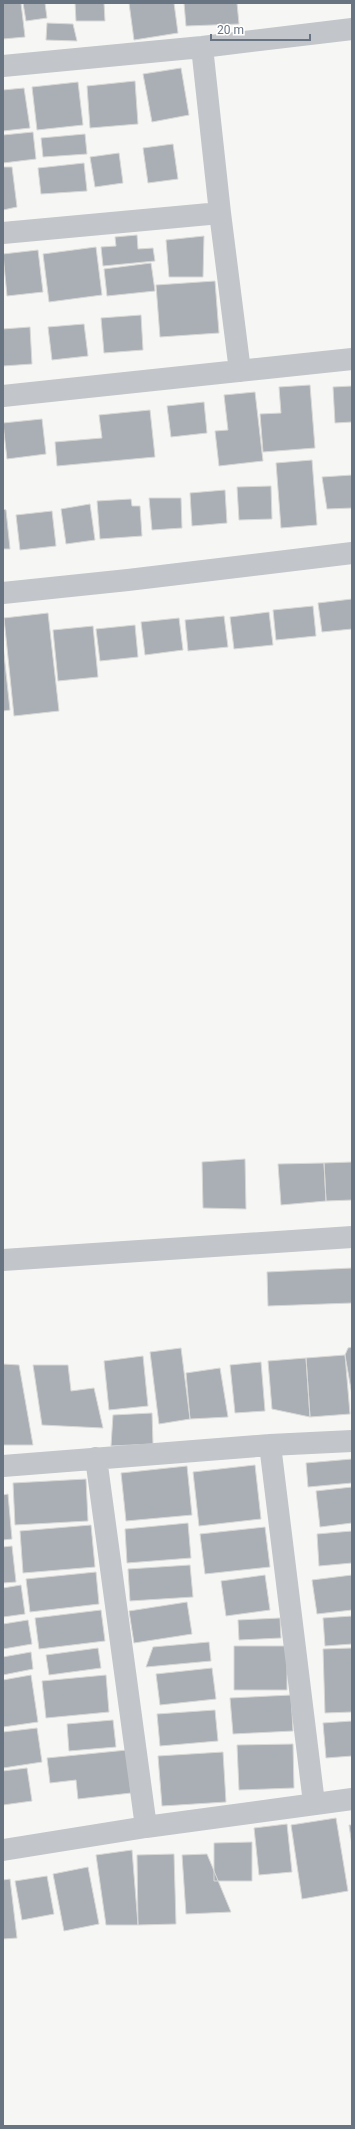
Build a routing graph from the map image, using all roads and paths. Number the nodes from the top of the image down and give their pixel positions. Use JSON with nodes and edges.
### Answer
{"nodes":[{"id":1,"x":352,"y":29,"type":"edge"},
{"id":2,"x":202,"y":47,"type":"junction"},
{"id":3,"x":3,"y":66,"type":"edge"},
{"id":4,"x":220,"y":213,"type":"junction"},
{"id":5,"x":3,"y":233,"type":"edge"},
{"id":6,"x":352,"y":359,"type":"edge"},
{"id":7,"x":240,"y":371,"type":"junction"},
{"id":8,"x":3,"y":396,"type":"edge"},
{"id":9,"x":352,"y":553,"type":"edge"},
{"id":10,"x":3,"y":592,"type":"edge"},
{"id":11,"x":352,"y":1237,"type":"edge"},
{"id":12,"x":3,"y":1260,"type":"edge"},
{"id":13,"x":352,"y":1441,"type":"edge"},
{"id":14,"x":270,"y":1445,"type":"junction"},
{"id":15,"x":96,"y":1458,"type":"junction"},
{"id":16,"x":3,"y":1466,"type":"edge"},
{"id":17,"x":352,"y":1799,"type":"edge"},
{"id":18,"x":314,"y":1803,"type":"junction"},
{"id":19,"x":146,"y":1826,"type":"junction"},
{"id":20,"x":3,"y":1850,"type":"edge"}],
"edges":[{"from":1,"to":2,"type":"street"},
{"from":2,"to":3,"type":"street"},
{"from":2,"to":4,"type":"street"},
{"from":4,"to":5,"type":"street"},
{"from":4,"to":7,"type":"street"},
{"from":6,"to":7,"type":"street"},
{"from":7,"to":8,"type":"street"},
{"from":9,"to":10,"type":"street"},
{"from":11,"to":12,"type":"street"},
{"from":13,"to":14,"type":"street"},
{"from":14,"to":15,"type":"street"},
{"from":14,"to":18,"type":"street"},
{"from":15,"to":16,"type":"street"},
{"from":15,"to":19,"type":"street"},
{"from":17,"to":18,"type":"street"},
{"from":18,"to":19,"type":"street"},
{"from":19,"to":20,"type":"street"}]}
